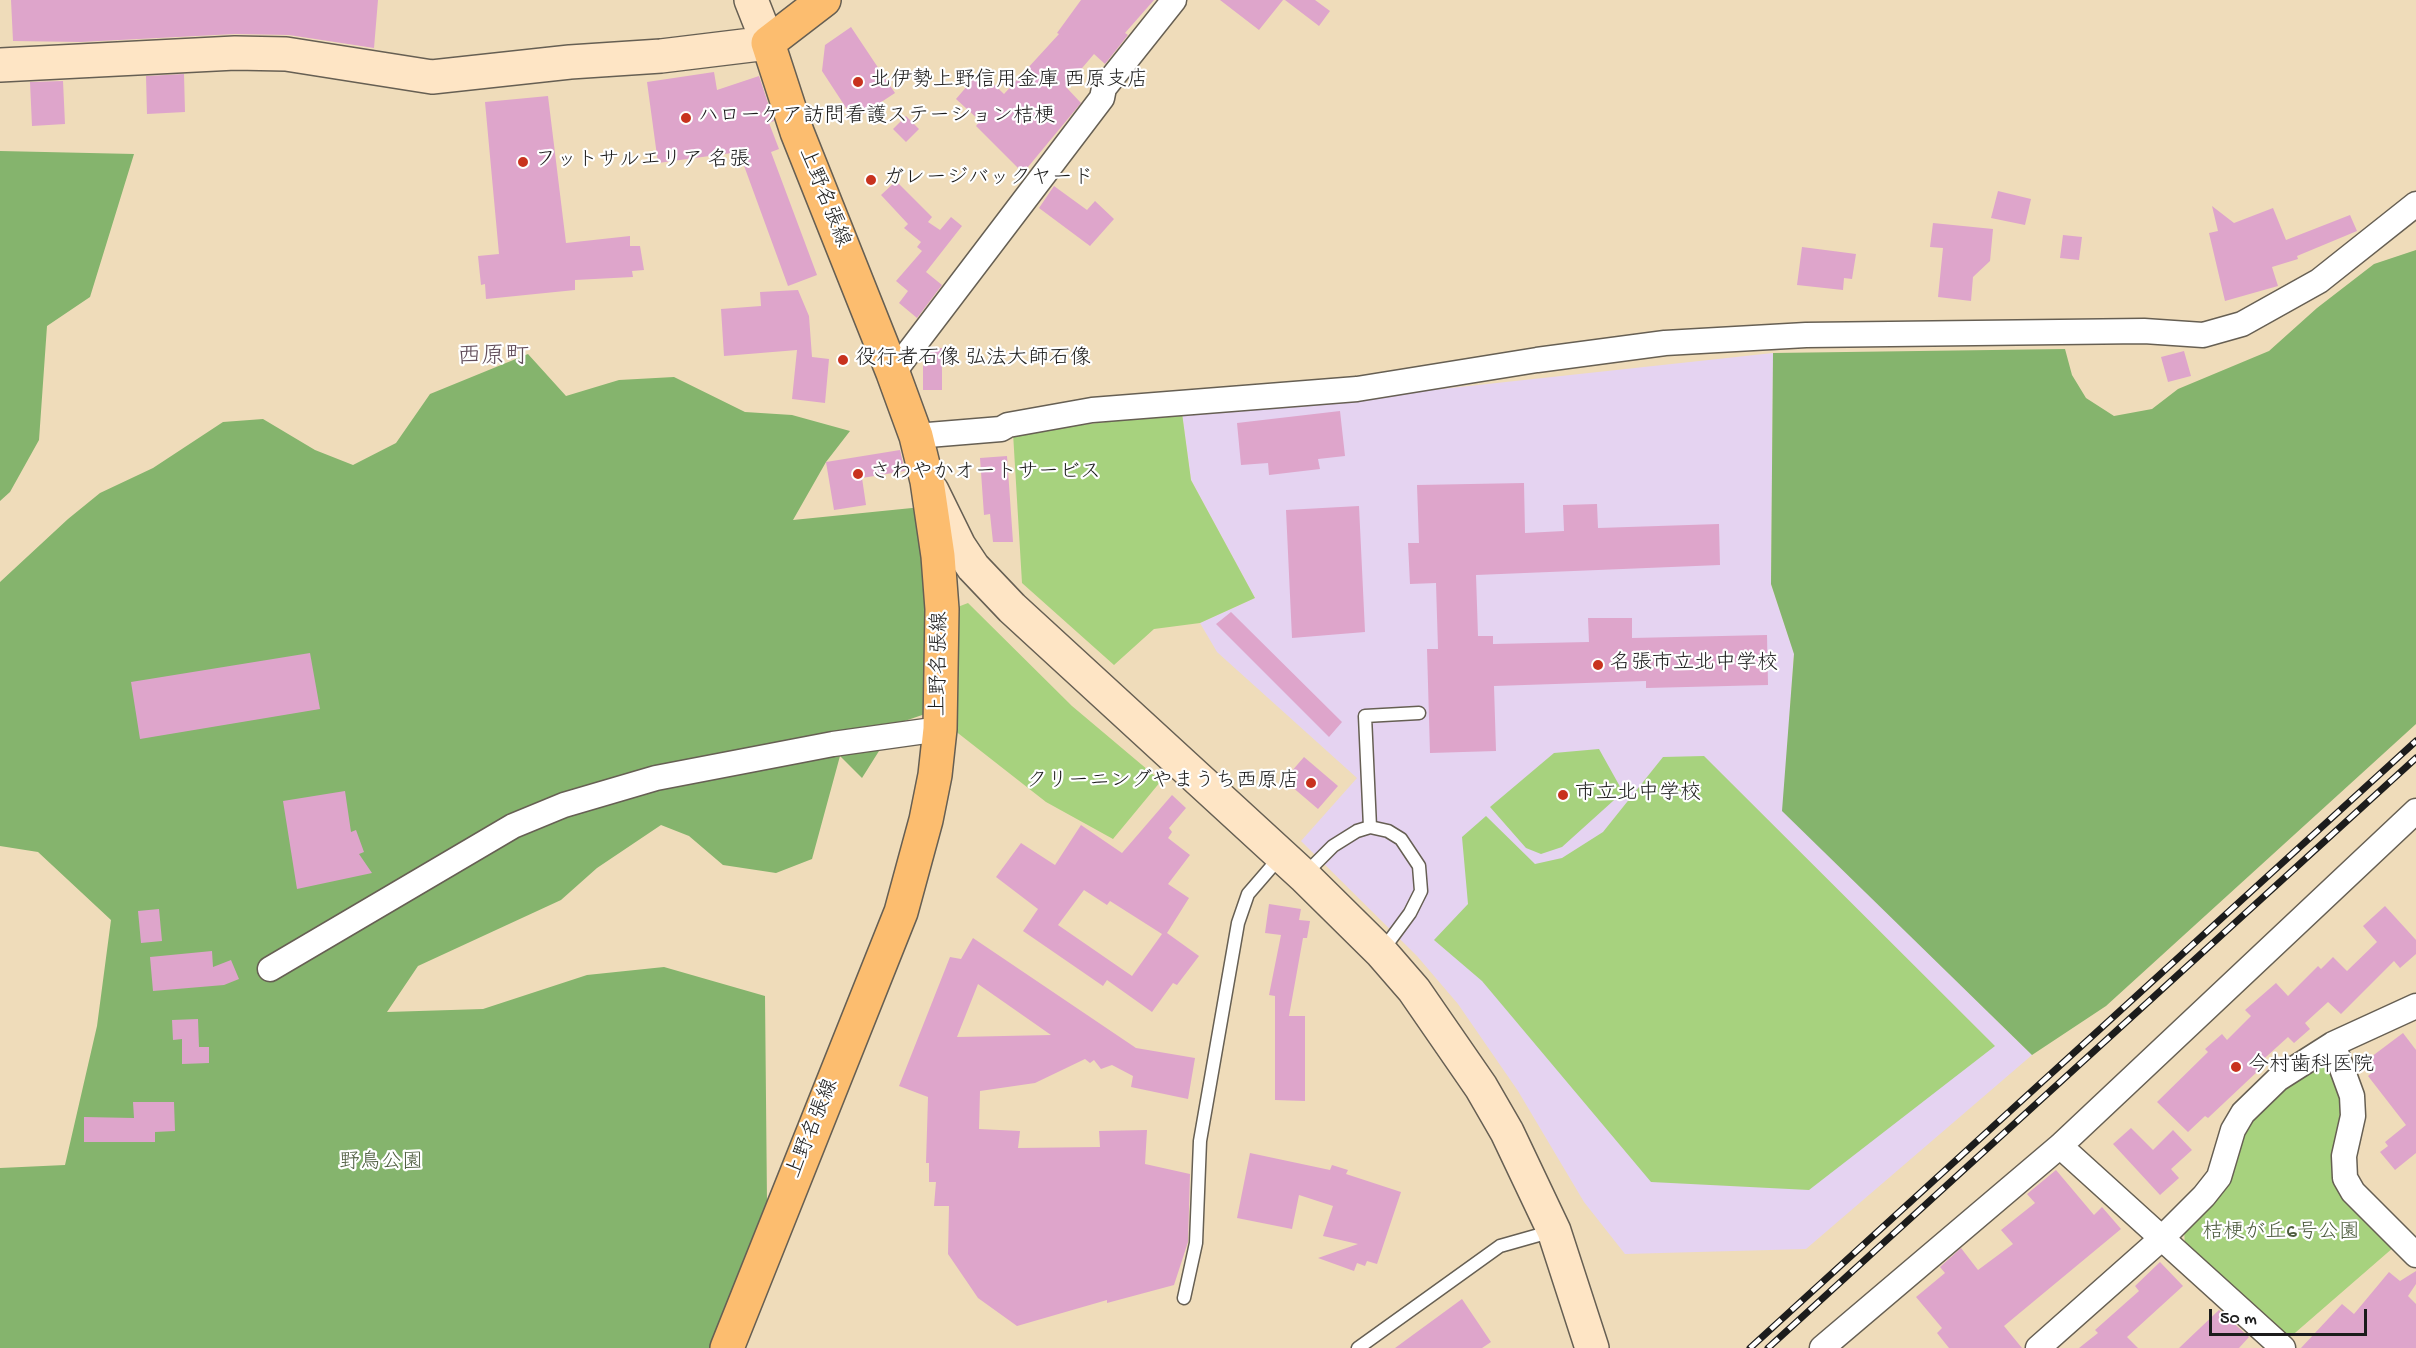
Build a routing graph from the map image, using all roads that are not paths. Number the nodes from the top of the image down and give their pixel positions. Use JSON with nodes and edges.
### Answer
{"nodes":[{"id":1,"x":751,"y":0,"type":"edge"},
{"id":2,"x":824,"y":0,"type":"edge"},
{"id":3,"x":1174,"y":0,"type":"edge"},
{"id":4,"x":768,"y":42,"type":"junction"},
{"id":5,"x":0,"y":65,"type":"edge"},
{"id":6,"x":2416,"y":204,"type":"edge"},
{"id":7,"x":893,"y":373,"type":"junction"},
{"id":8,"x":916,"y":436,"type":"junction"},
{"id":9,"x":927,"y":481,"type":"junction"},
{"id":10,"x":1419,"y":713,"type":"dead end"},
{"id":11,"x":940,"y":729,"type":"junction"},
{"id":12,"x":2416,"y":811,"type":"edge"},
{"id":13,"x":1370,"y":827,"type":"junction"},
{"id":14,"x":1292,"y":866,"type":"junction"},
{"id":15,"x":1381,"y":952,"type":"junction"},
{"id":16,"x":270,"y":969,"type":"dead end"},
{"id":17,"x":2416,"y":1006,"type":"edge"},
{"id":18,"x":2333,"y":1044,"type":"junction"},
{"id":19,"x":2060,"y":1146,"type":"junction"},
{"id":20,"x":1554,"y":1231,"type":"junction"},
{"id":21,"x":2161,"y":1239,"type":"junction"},
{"id":22,"x":2411,"y":1242,"type":"edge"},
{"id":23,"x":1184,"y":1298,"type":"dead end"},
{"id":24,"x":727,"y":1348,"type":"edge"},
{"id":25,"x":1358,"y":1348,"type":"edge"},
{"id":26,"x":1592,"y":1348,"type":"edge"},
{"id":27,"x":1822,"y":1348,"type":"edge"},
{"id":28,"x":2038,"y":1348,"type":"edge"},
{"id":29,"x":2283,"y":1348,"type":"edge"}],
"edges":[{"from":1,"to":4,"type":"street"},
{"from":2,"to":4,"type":"main road"},
{"from":3,"to":7,"type":"street"},
{"from":4,"to":5,"type":"street"},
{"from":4,"to":7,"type":"main road","name":"上野名張線"},
{"from":6,"to":8,"type":"street"},
{"from":7,"to":8,"type":"main road","name":"上野名張線"},
{"from":8,"to":9,"type":"main road","name":"上野名張線"},
{"from":9,"to":11,"type":"main road","name":"上野名張線"},
{"from":9,"to":14,"type":"street"},
{"from":10,"to":13,"type":"lane"},
{"from":11,"to":16,"type":"street"},
{"from":11,"to":24,"type":"main road","name":"上野名張線"},
{"from":12,"to":19,"type":"street"},
{"from":13,"to":14,"type":"lane"},
{"from":13,"to":15,"type":"lane"},
{"from":14,"to":15,"type":"street"},
{"from":14,"to":23,"type":"lane"},
{"from":15,"to":20,"type":"street"},
{"from":17,"to":18,"type":"street"},
{"from":18,"to":21,"type":"street"},
{"from":18,"to":22,"type":"street"},
{"from":19,"to":21,"type":"street"},
{"from":19,"to":27,"type":"street"},
{"from":20,"to":25,"type":"lane"},
{"from":20,"to":26,"type":"street"},
{"from":21,"to":28,"type":"street"},
{"from":21,"to":29,"type":"street"}]}
